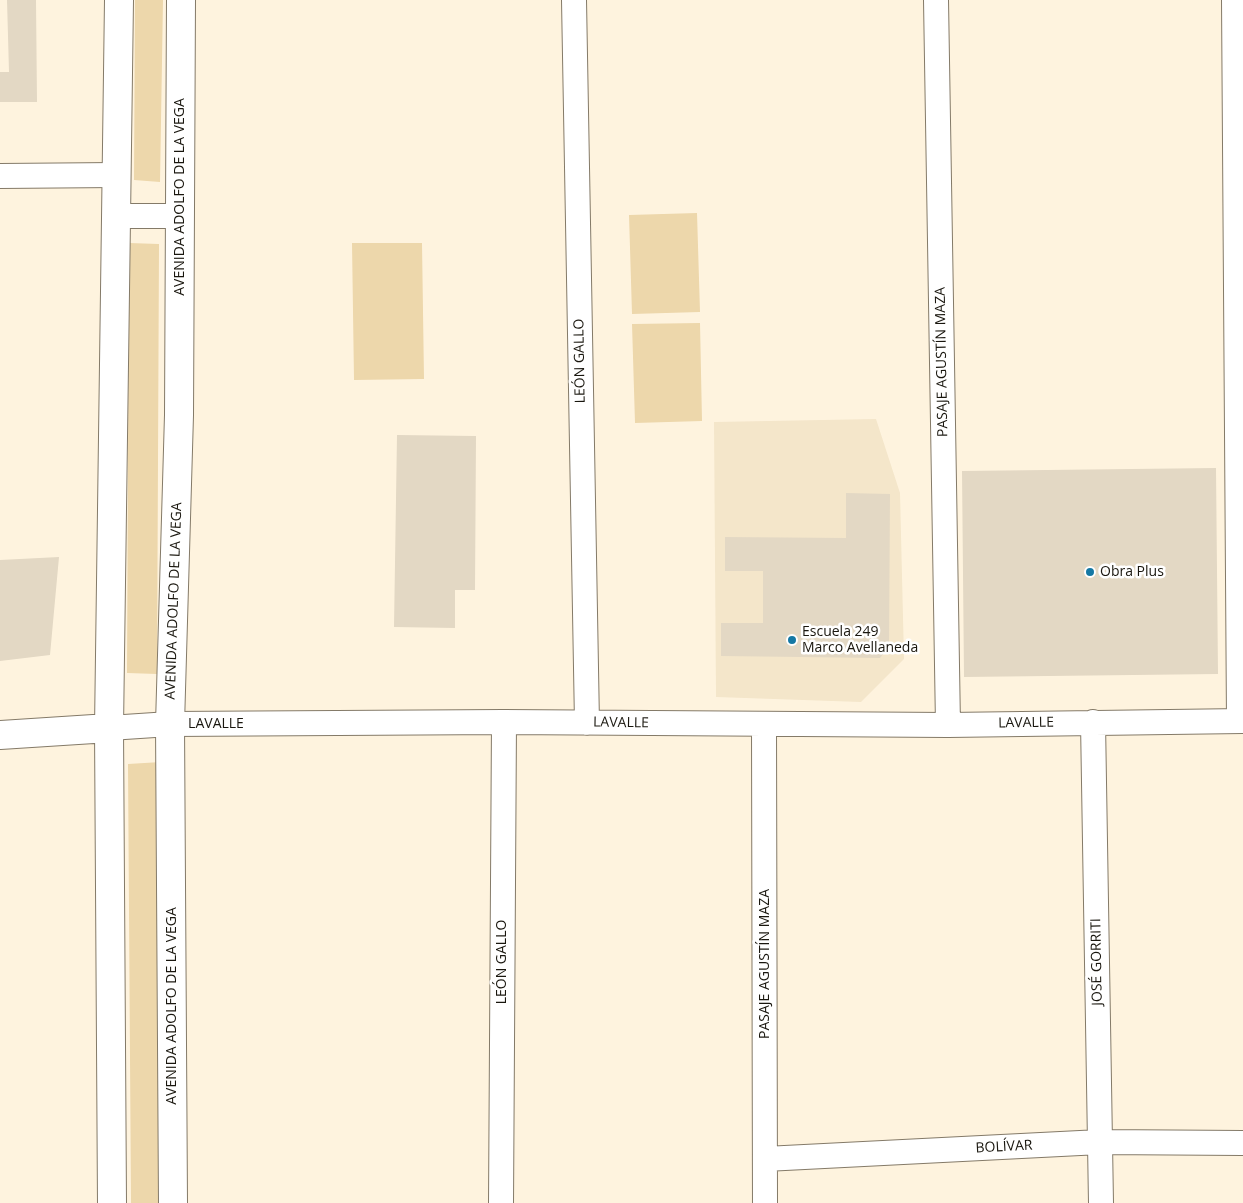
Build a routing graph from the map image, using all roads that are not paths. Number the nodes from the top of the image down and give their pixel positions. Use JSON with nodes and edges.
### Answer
{"nodes":[{"id":1,"x":119,"y":0,"type":"edge"},
{"id":2,"x":181,"y":0,"type":"edge"},
{"id":3,"x":574,"y":0,"type":"edge"},
{"id":4,"x":936,"y":0,"type":"edge"},
{"id":5,"x":1234,"y":0,"type":"edge"},
{"id":6,"x":116,"y":175,"type":"junction"},
{"id":7,"x":0,"y":176,"type":"edge"},
{"id":8,"x":1239,"y":180,"type":"edge"},
{"id":9,"x":116,"y":216,"type":"junction"},
{"id":10,"x":180,"y":216,"type":"junction"},
{"id":11,"x":1241,"y":721,"type":"edge"},
{"id":12,"x":504,"y":722,"type":"junction"},
{"id":13,"x":1093,"y":722,"type":"junction"},
{"id":14,"x":586,"y":723,"type":"junction"},
{"id":15,"x":170,"y":724,"type":"junction"},
{"id":16,"x":764,"y":725,"type":"junction"},
{"id":17,"x":948,"y":725,"type":"junction"},
{"id":18,"x":110,"y":728,"type":"junction"},
{"id":19,"x":0,"y":735,"type":"edge"},
{"id":20,"x":1100,"y":1142,"type":"junction"},
{"id":21,"x":1243,"y":1143,"type":"edge"},
{"id":22,"x":765,"y":1159,"type":"junction"},
{"id":23,"x":112,"y":1203,"type":"edge"},
{"id":24,"x":173,"y":1203,"type":"edge"},
{"id":25,"x":501,"y":1203,"type":"edge"},
{"id":26,"x":764,"y":1203,"type":"edge"},
{"id":27,"x":1101,"y":1203,"type":"edge"}],
"edges":[{"from":1,"to":6,"type":"main road"},
{"from":2,"to":10,"type":"main road","name":"AVENIDA ADOLFO DE LA VEGA"},
{"from":3,"to":14,"type":"street","name":"LEÓN GALLO"},
{"from":4,"to":17,"type":"street","name":"PASAJE AGUSTÍN MAZA"},
{"from":5,"to":8,"type":"street"},
{"from":6,"to":7,"type":"street"},
{"from":6,"to":9,"type":"main road"},
{"from":8,"to":11,"type":"street"},
{"from":9,"to":10,"type":"street"},
{"from":9,"to":18,"type":"main road"},
{"from":10,"to":15,"type":"main road","name":"AVENIDA ADOLFO DE LA VEGA"},
{"from":11,"to":13,"type":"street","name":"LAVALLE"},
{"from":12,"to":14,"type":"street","name":"LAVALLE"},
{"from":12,"to":15,"type":"street","name":"LAVALLE"},
{"from":12,"to":25,"type":"street","name":"LEÓN GALLO"},
{"from":13,"to":17,"type":"street","name":"LAVALLE"},
{"from":13,"to":20,"type":"street","name":"JOSÉ GORRITI"},
{"from":14,"to":16,"type":"street","name":"LAVALLE"},
{"from":15,"to":18,"type":"street","name":"LAVALLE"},
{"from":15,"to":24,"type":"main road","name":"AVENIDA ADOLFO DE LA VEGA"},
{"from":16,"to":17,"type":"street","name":"LAVALLE"},
{"from":16,"to":22,"type":"street","name":"PASAJE AGUSTÍN MAZA"},
{"from":18,"to":19,"type":"main road","name":"LAVALLE"},
{"from":18,"to":23,"type":"main road"},
{"from":20,"to":21,"type":"street","name":"BOLÍVAR"},
{"from":20,"to":22,"type":"street","name":"BOLÍVAR"},
{"from":20,"to":27,"type":"street","name":"JOSÉ GORRITI"},
{"from":22,"to":26,"type":"street","name":"PASAJE AGUSTÍN MAZA"}]}
